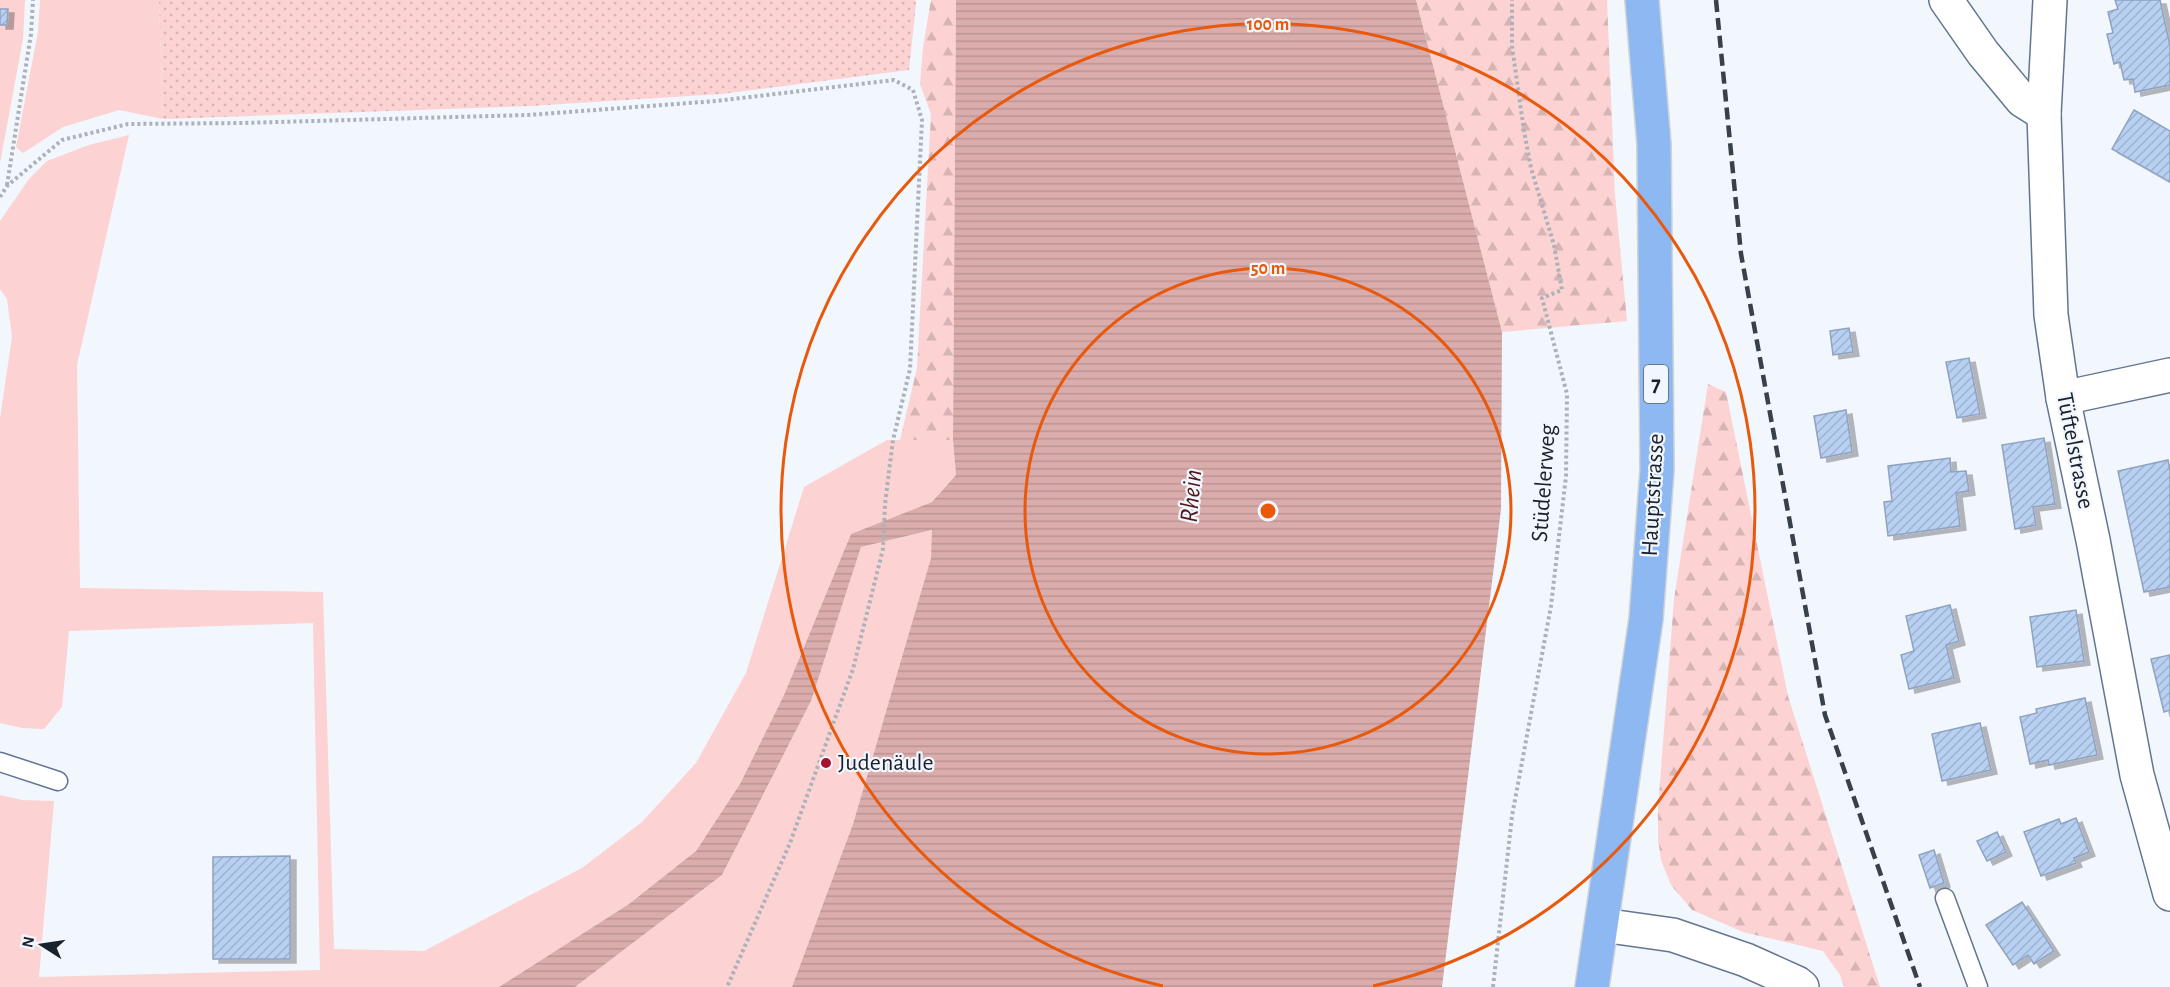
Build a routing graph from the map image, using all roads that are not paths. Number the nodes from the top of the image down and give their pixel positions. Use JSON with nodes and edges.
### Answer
{"nodes":[{"id":1,"x":1642,"y":0,"type":"edge"},
{"id":2,"x":1946,"y":0,"type":"edge"},
{"id":3,"x":2050,"y":0,"type":"edge"},
{"id":4,"x":2044,"y":114,"type":"junction"},
{"id":5,"x":2170,"y":375,"type":"edge"},
{"id":6,"x":2063,"y":398,"type":"junction"},
{"id":7,"x":0,"y":762,"type":"edge"},
{"id":8,"x":58,"y":781,"type":"dead end"},
{"id":9,"x":2170,"y":894,"type":"edge"},
{"id":10,"x":1945,"y":898,"type":"dead end"},
{"id":11,"x":1602,"y":925,"type":"junction"},
{"id":12,"x":1592,"y":987,"type":"edge"},
{"id":13,"x":1802,"y":987,"type":"edge"},
{"id":14,"x":1978,"y":987,"type":"edge"}],
"edges":[{"from":1,"to":11,"type":"main road","name":"Hauptstrasse","number":"7"},
{"from":2,"to":4,"type":"street"},
{"from":3,"to":4,"type":"street","name":"Tüftelstrasse"},
{"from":4,"to":6,"type":"street","name":"Tüftelstrasse"},
{"from":5,"to":6,"type":"street"},
{"from":6,"to":9,"type":"street","name":"Tüftelstrasse"},
{"from":7,"to":8,"type":"lane"},
{"from":10,"to":14,"type":"lane"},
{"from":11,"to":12,"type":"main road","name":"Hauptstrasse","number":"7"},
{"from":11,"to":13,"type":"street"}]}
